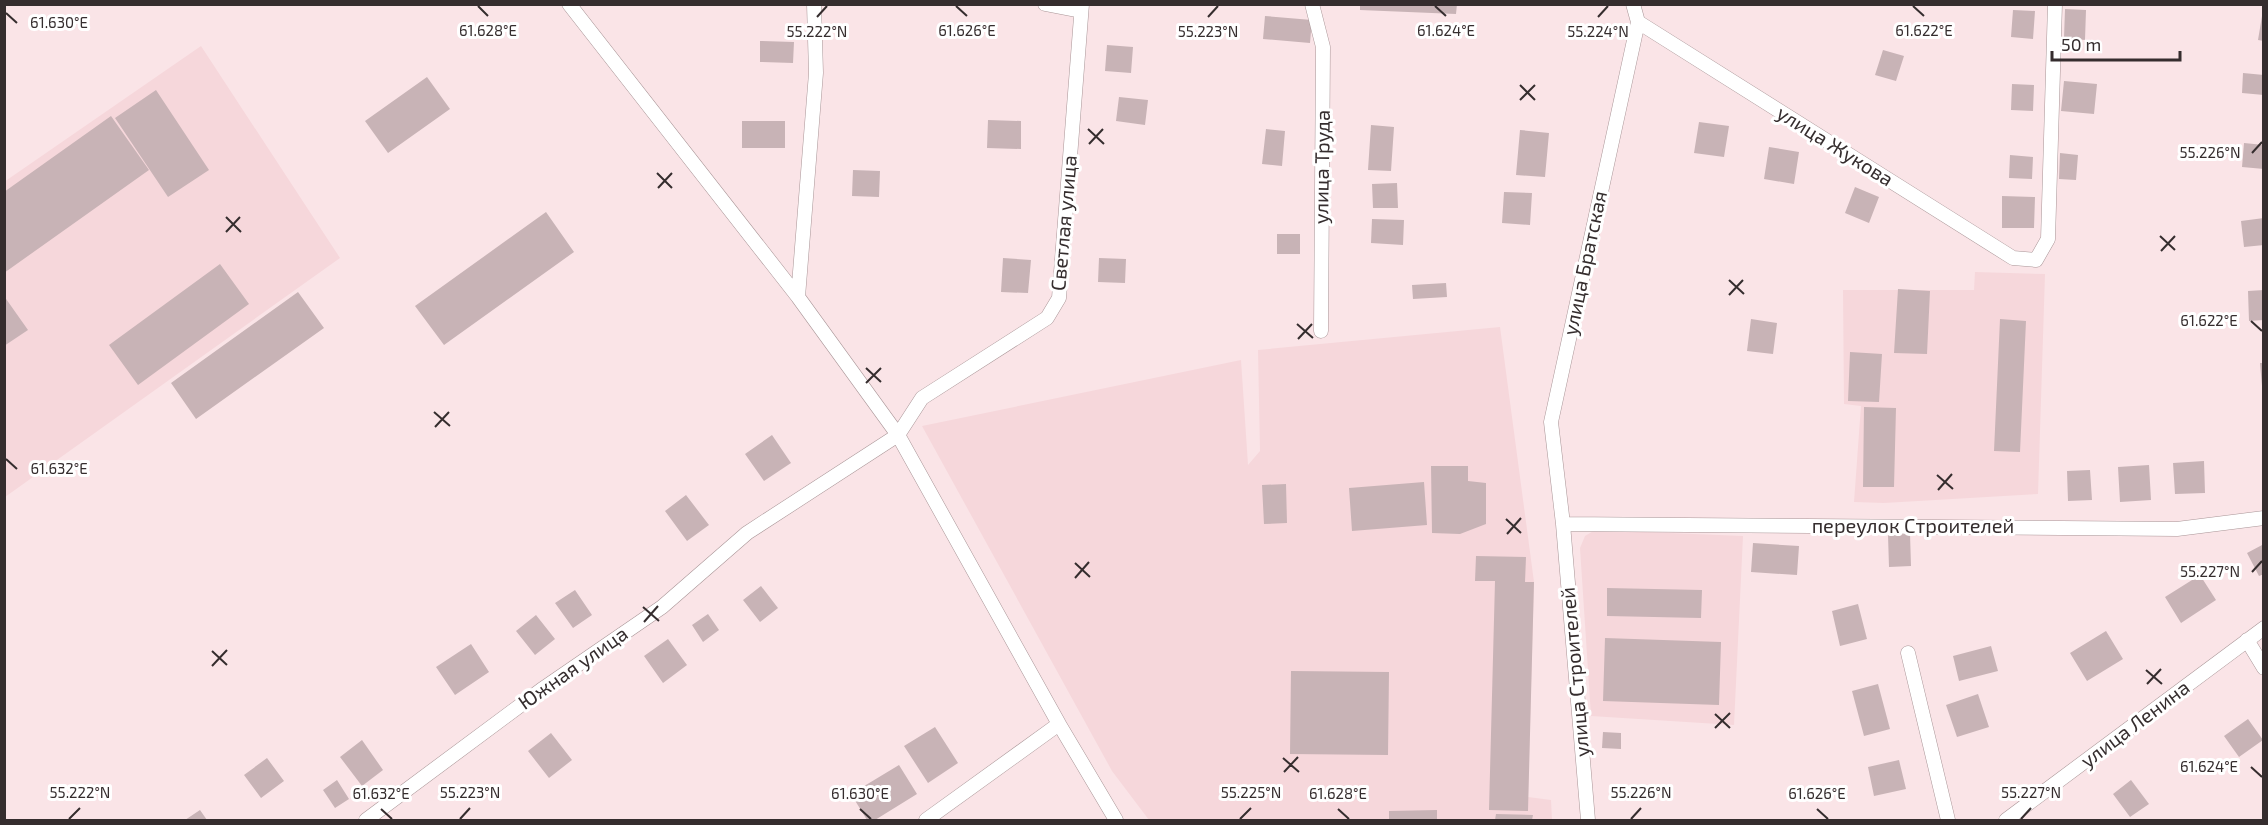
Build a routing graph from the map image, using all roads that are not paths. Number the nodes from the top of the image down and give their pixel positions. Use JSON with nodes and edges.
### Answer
{"nodes":[{"id":1,"x":569,"y":4,"type":"edge"},
{"id":2,"x":814,"y":4,"type":"edge"},
{"id":3,"x":1046,"y":4,"type":"edge"},
{"id":4,"x":1312,"y":4,"type":"edge"},
{"id":5,"x":1633,"y":4,"type":"edge"},
{"id":6,"x":2055,"y":4,"type":"edge"},
{"id":7,"x":1082,"y":8,"type":"edge"},
{"id":8,"x":1638,"y":22,"type":"junction"},
{"id":9,"x":798,"y":297,"type":"junction"},
{"id":10,"x":1321,"y":331,"type":"dead end"},
{"id":11,"x":898,"y":435,"type":"junction"},
{"id":12,"x":2264,"y":518,"type":"edge"},
{"id":13,"x":1563,"y":524,"type":"junction"},
{"id":14,"x":2264,"y":628,"type":"edge"},
{"id":15,"x":2247,"y":640,"type":"junction"},
{"id":16,"x":1908,"y":653,"type":"dead end"},
{"id":17,"x":2264,"y":669,"type":"edge"},
{"id":18,"x":1059,"y":724,"type":"junction"},
{"id":19,"x":366,"y":820,"type":"edge"},
{"id":20,"x":926,"y":820,"type":"edge"},
{"id":21,"x":1116,"y":820,"type":"edge"},
{"id":22,"x":1587,"y":820,"type":"edge"},
{"id":23,"x":1948,"y":820,"type":"edge"},
{"id":24,"x":2006,"y":820,"type":"edge"}],
"edges":[{"from":1,"to":9,"type":"street"},
{"from":2,"to":9,"type":"street"},
{"from":3,"to":7,"type":"street"},
{"from":4,"to":10,"type":"street","name":"улица Труда"},
{"from":5,"to":8,"type":"street","name":"улица Братская"},
{"from":6,"to":8,"type":"street","name":"улица Жукова"},
{"from":7,"to":11,"type":"street","name":"Светлая улица"},
{"from":8,"to":13,"type":"street","name":"улица Братская"},
{"from":9,"to":11,"type":"street"},
{"from":11,"to":18,"type":"street"},
{"from":11,"to":19,"type":"street","name":"Южная улица"},
{"from":12,"to":13,"type":"street","name":"переулок Строителей"},
{"from":13,"to":22,"type":"street","name":"улица Строителей"},
{"from":14,"to":15,"type":"street","name":"улица Ленина"},
{"from":15,"to":17,"type":"street"},
{"from":15,"to":24,"type":"street","name":"улица Ленина"},
{"from":16,"to":23,"type":"street"},
{"from":18,"to":20,"type":"street"},
{"from":18,"to":21,"type":"street"}]}
